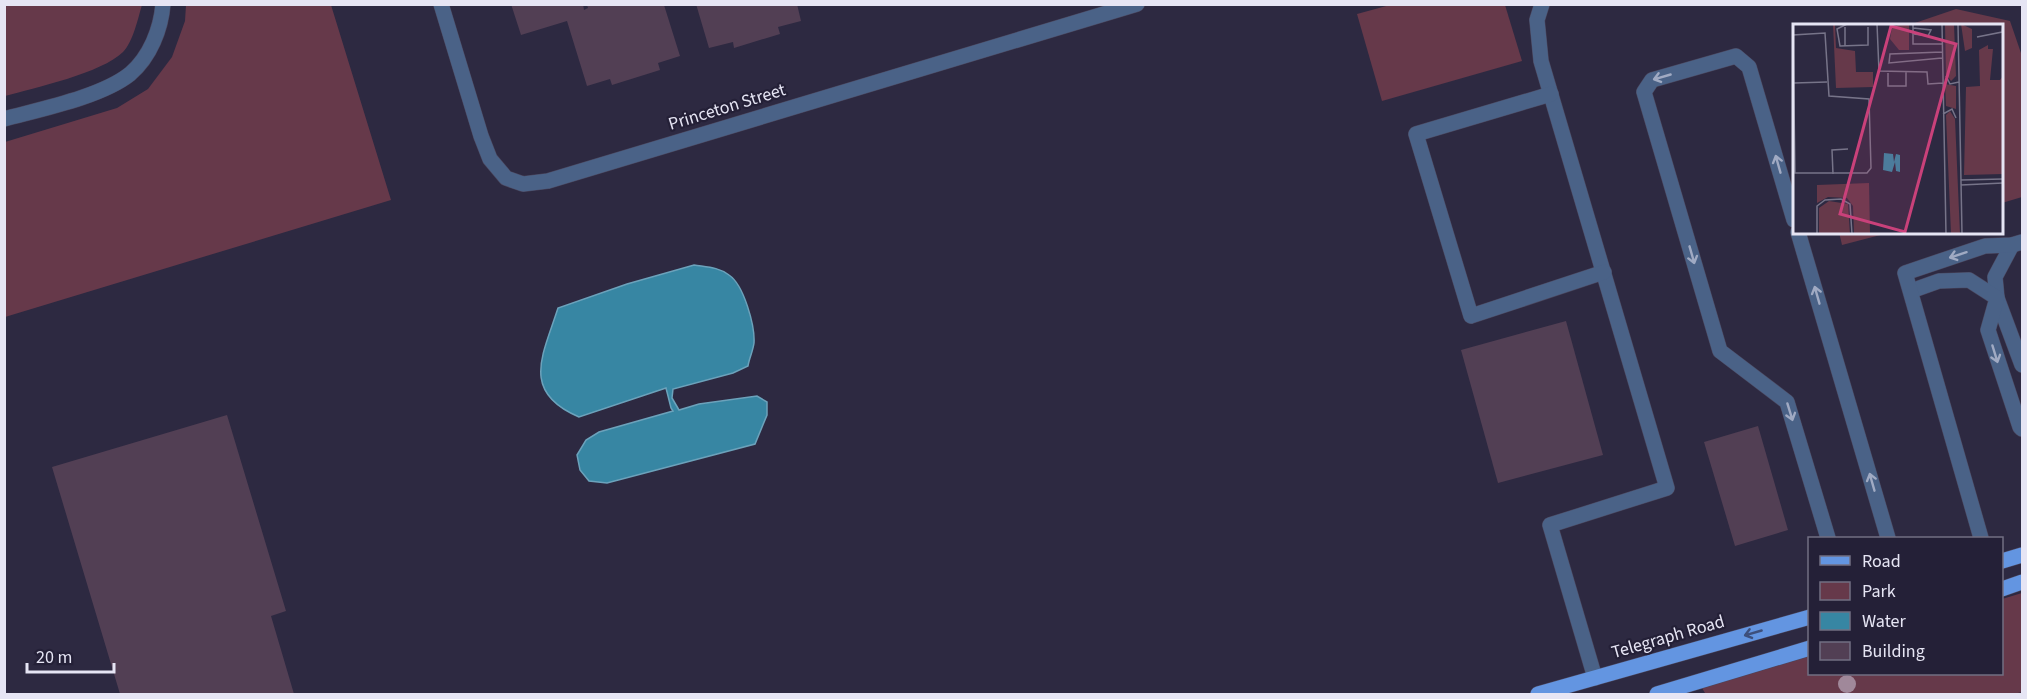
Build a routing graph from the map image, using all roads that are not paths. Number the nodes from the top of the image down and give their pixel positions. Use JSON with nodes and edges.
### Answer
{"nodes":[{"id":1,"x":163,"y":4,"type":"edge"},
{"id":2,"x":441,"y":4,"type":"edge"},
{"id":3,"x":1137,"y":4,"type":"edge"},
{"id":4,"x":1542,"y":4,"type":"edge"},
{"id":5,"x":1551,"y":94,"type":"junction"},
{"id":6,"x":4,"y":119,"type":"edge"},
{"id":7,"x":1793,"y":217,"type":"edge"},
{"id":8,"x":1799,"y":234,"type":"edge"},
{"id":9,"x":2017,"y":243,"type":"edge"},
{"id":10,"x":1604,"y":272,"type":"junction"},
{"id":11,"x":1911,"y":291,"type":"junction"},
{"id":12,"x":1997,"y":298,"type":"junction"},
{"id":13,"x":2022,"y":365,"type":"edge"},
{"id":14,"x":2022,"y":429,"type":"edge"},
{"id":15,"x":1827,"y":537,"type":"edge"},
{"id":16,"x":1888,"y":537,"type":"edge"},
{"id":17,"x":1981,"y":537,"type":"edge"},
{"id":18,"x":2022,"y":555,"type":"edge"},
{"id":19,"x":2003,"y":560,"type":"edge"},
{"id":20,"x":2022,"y":582,"type":"edge"},
{"id":21,"x":2003,"y":588,"type":"edge"},
{"id":22,"x":1808,"y":617,"type":"edge"},
{"id":23,"x":1808,"y":648,"type":"edge"},
{"id":24,"x":1595,"y":678,"type":"junction"},
{"id":25,"x":1538,"y":694,"type":"edge"},
{"id":26,"x":1657,"y":694,"type":"edge"}],
"edges":[{"from":1,"to":6,"type":"street"},
{"from":2,"to":3,"type":"street","name":"Princeton Street"},
{"from":4,"to":5,"type":"street"},
{"from":5,"to":10,"type":"street"},
{"from":5,"to":10,"type":"street"},
{"from":7,"to":15,"type":"street","one_way":true},
{"from":16,"to":8,"type":"street","one_way":true},
{"from":9,"to":11,"type":"street","one_way":true},
{"from":9,"to":12,"type":"street"},
{"from":10,"to":24,"type":"street"},
{"from":11,"to":12,"type":"street"},
{"from":11,"to":17,"type":"street"},
{"from":12,"to":13,"type":"street"},
{"from":12,"to":14,"type":"street","one_way":true},
{"from":18,"to":19,"type":"main road"},
{"from":20,"to":21,"type":"main road"},
{"from":22,"to":24,"type":"main road","name":"Telegraph Road","one_way":true},
{"from":23,"to":26,"type":"main road"},
{"from":24,"to":25,"type":"main road","name":"Telegraph Road"}]}
